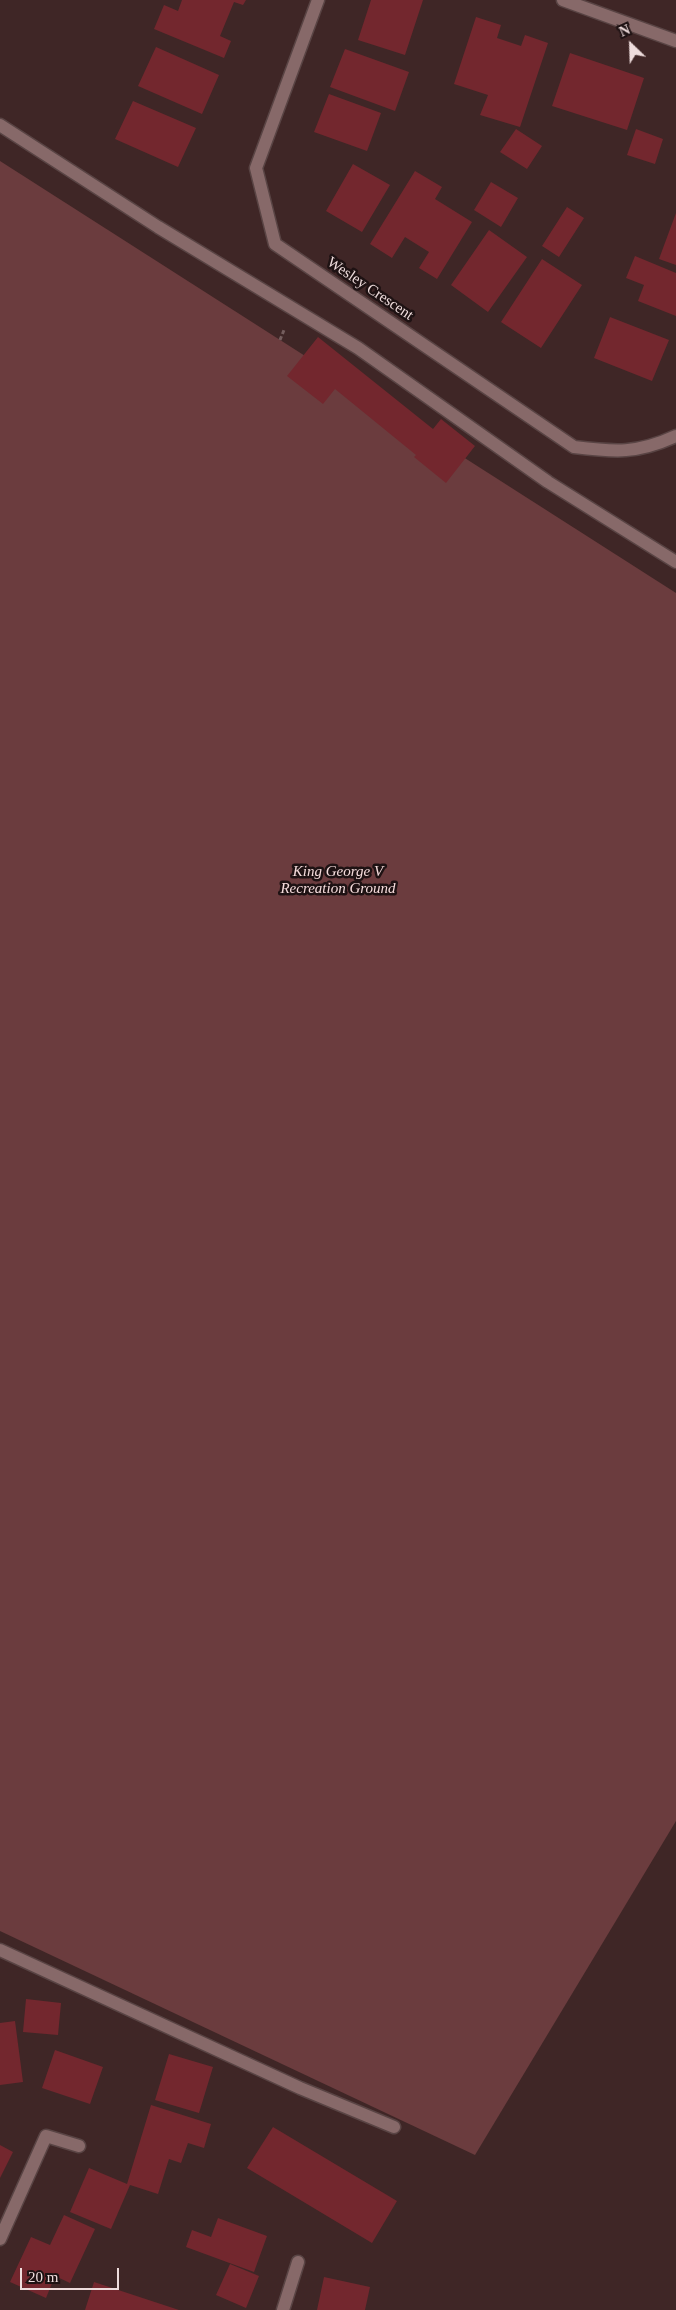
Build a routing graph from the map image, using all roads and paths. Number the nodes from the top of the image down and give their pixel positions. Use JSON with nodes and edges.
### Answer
{"nodes":[{"id":1,"x":318,"y":0,"type":"edge"},
{"id":2,"x":563,"y":0,"type":"edge"},
{"id":3,"x":676,"y":42,"type":"edge"},
{"id":4,"x":0,"y":125,"type":"edge"},
{"id":5,"x":676,"y":436,"type":"edge"},
{"id":6,"x":676,"y":562,"type":"edge"},
{"id":7,"x":0,"y":1950,"type":"edge"},
{"id":8,"x":394,"y":2127,"type":"dead end"},
{"id":9,"x":79,"y":2146,"type":"dead end"},
{"id":10,"x":0,"y":2240,"type":"edge"},
{"id":11,"x":298,"y":2262,"type":"dead end"},
{"id":12,"x":283,"y":2310,"type":"edge"}],
"edges":[{"from":1,"to":5,"type":"street","name":"Wesley Crescent"},
{"from":2,"to":3,"type":"street"},
{"from":4,"to":6,"type":"street"},
{"from":7,"to":8,"type":"street"},
{"from":9,"to":10,"type":"street"},
{"from":11,"to":12,"type":"street"}]}
